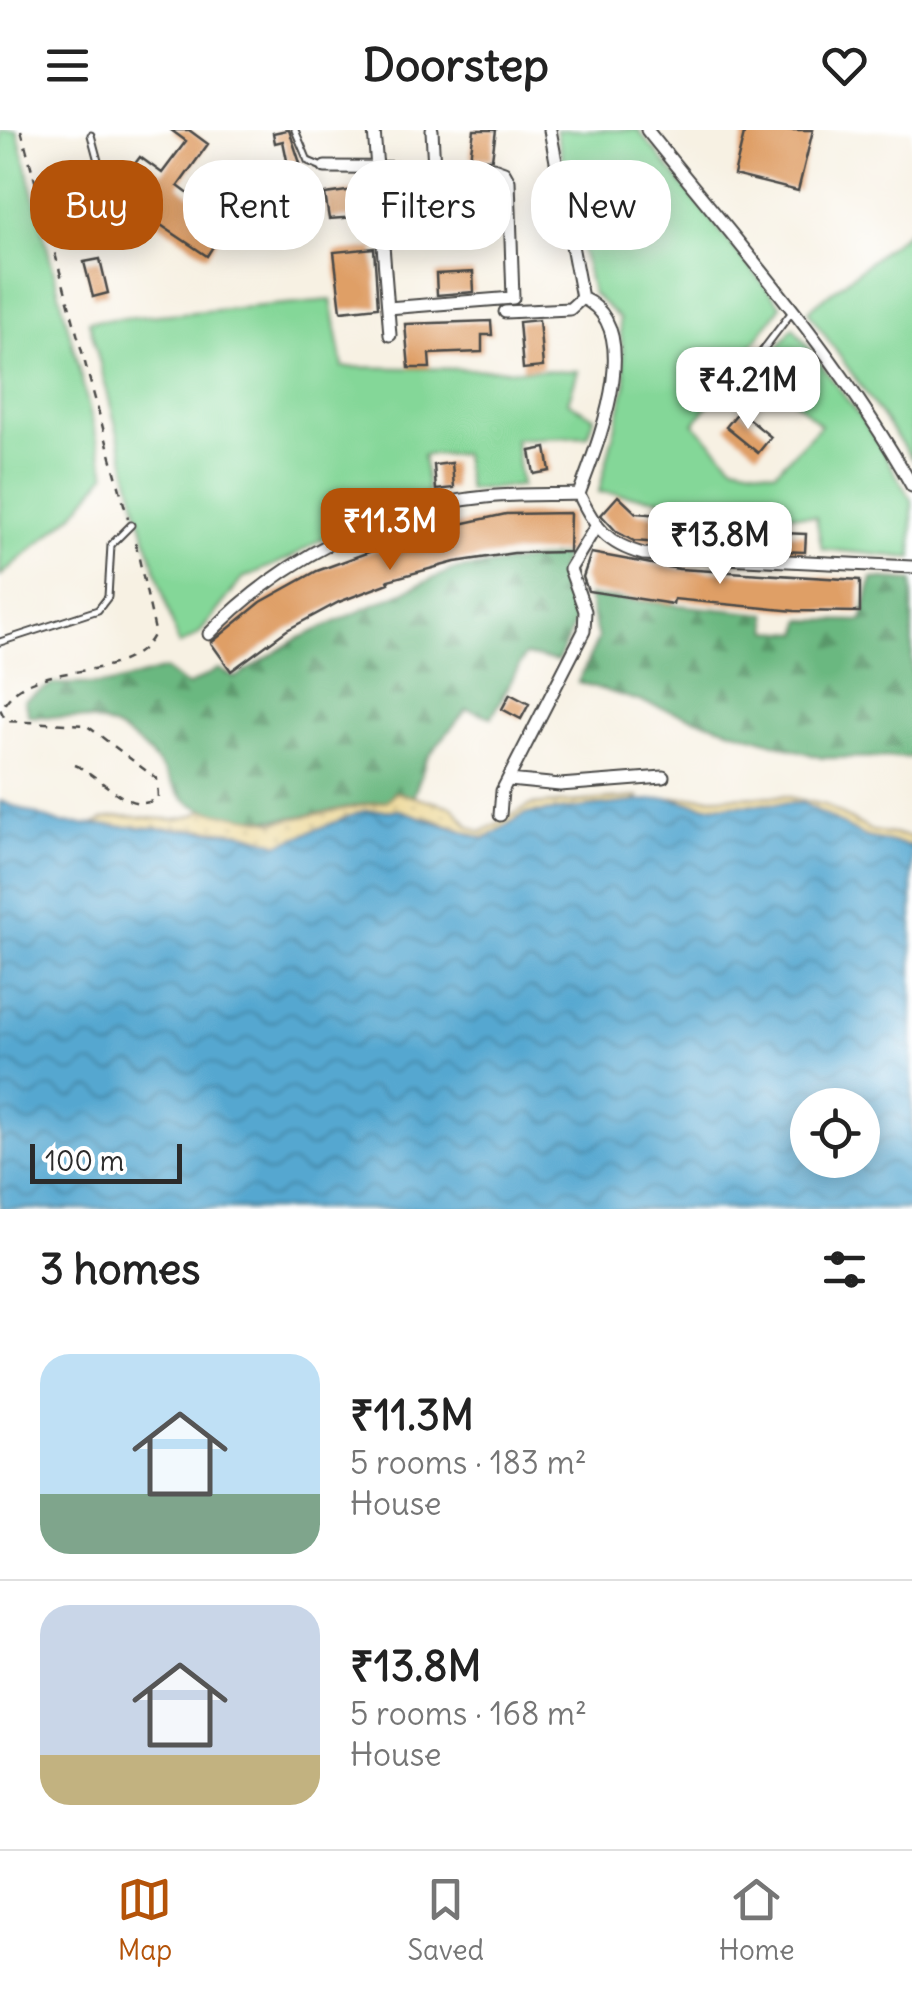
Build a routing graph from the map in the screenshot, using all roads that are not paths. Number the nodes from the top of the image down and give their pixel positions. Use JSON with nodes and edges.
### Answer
{"nodes":[{"id":1,"x":296,"y":130,"type":"edge"},
{"id":2,"x":374,"y":130,"type":"edge"},
{"id":3,"x":432,"y":130,"type":"edge"},
{"id":4,"x":550,"y":130,"type":"edge"},
{"id":5,"x":648,"y":130,"type":"edge"},
{"id":6,"x":91,"y":135,"type":"dead end"},
{"id":7,"x":97,"y":160,"type":"edge"},
{"id":8,"x":308,"y":160,"type":"edge"},
{"id":9,"x":376,"y":160,"type":"edge"},
{"id":10,"x":434,"y":160,"type":"edge"},
{"id":11,"x":325,"y":167,"type":"edge"},
{"id":12,"x":345,"y":167,"type":"edge"},
{"id":13,"x":383,"y":250,"type":"edge"},
{"id":14,"x":511,"y":250,"type":"edge"},
{"id":15,"x":582,"y":298,"type":"junction"},
{"id":16,"x":388,"y":308,"type":"junction"},
{"id":17,"x":792,"y":311,"type":"junction"},
{"id":18,"x":505,"y":312,"type":"dead end"},
{"id":19,"x":390,"y":336,"type":"dead end"},
{"id":20,"x":722,"y":404,"type":"dead end"},
{"id":21,"x":912,"y":486,"type":"edge"},
{"id":22,"x":579,"y":494,"type":"junction"},
{"id":23,"x":131,"y":525,"type":"road end"},
{"id":24,"x":594,"y":528,"type":"junction"},
{"id":25,"x":912,"y":567,"type":"edge"},
{"id":26,"x":209,"y":634,"type":"dead end"},
{"id":27,"x":0,"y":642,"type":"edge"},
{"id":28,"x":663,"y":777,"type":"dead end"},
{"id":29,"x":509,"y":780,"type":"junction"},
{"id":30,"x":500,"y":815,"type":"dead end"}],
"edges":[{"from":1,"to":8,"type":"lane"},
{"from":2,"to":9,"type":"street"},
{"from":3,"to":10,"type":"street"},
{"from":4,"to":15,"type":"street"},
{"from":5,"to":17,"type":"street"},
{"from":6,"to":7,"type":"lane"},
{"from":11,"to":12,"type":"street"},
{"from":13,"to":16,"type":"street"},
{"from":14,"to":16,"type":"street"},
{"from":15,"to":18,"type":"street"},
{"from":15,"to":22,"type":"street"},
{"from":16,"to":19,"type":"street"},
{"from":17,"to":20,"type":"lane"},
{"from":17,"to":21,"type":"street"},
{"from":22,"to":24,"type":"street"},
{"from":22,"to":26,"type":"street"},
{"from":23,"to":27,"type":"lane"},
{"from":24,"to":25,"type":"street"},
{"from":24,"to":29,"type":"street"},
{"from":28,"to":29,"type":"street"},
{"from":29,"to":30,"type":"street"}]}
